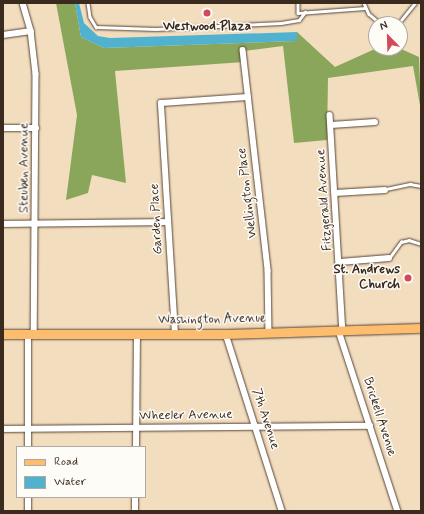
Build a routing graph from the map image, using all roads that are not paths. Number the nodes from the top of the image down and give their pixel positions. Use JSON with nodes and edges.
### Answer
{"nodes":[{"id":1,"x":23,"y":3,"type":"edge"},
{"id":2,"x":88,"y":3,"type":"edge"},
{"id":3,"x":298,"y":3,"type":"edge"},
{"id":4,"x":364,"y":3,"type":"edge"},
{"id":5,"x":415,"y":3,"type":"edge"},
{"id":6,"x":365,"y":8,"type":"junction"},
{"id":7,"x":305,"y":12,"type":"junction"},
{"id":8,"x":373,"y":16,"type":"edge"},
{"id":9,"x":404,"y":16,"type":"edge"},
{"id":10,"x":31,"y":31,"type":"junction"},
{"id":11,"x":3,"y":35,"type":"edge"},
{"id":12,"x":243,"y":50,"type":"dead end"},
{"id":13,"x":248,"y":97,"type":"junction"},
{"id":14,"x":330,"y":115,"type":"dead end"},
{"id":15,"x":375,"y":122,"type":"dead end"},
{"id":16,"x":331,"y":125,"type":"junction"},
{"id":17,"x":3,"y":128,"type":"edge"},
{"id":18,"x":36,"y":128,"type":"junction"},
{"id":19,"x":421,"y":186,"type":"edge"},
{"id":20,"x":385,"y":190,"type":"joint"},
{"id":21,"x":335,"y":193,"type":"junction"},
{"id":22,"x":168,"y":222,"type":"junction"},
{"id":23,"x":3,"y":224,"type":"edge"},
{"id":24,"x":36,"y":224,"type":"junction"},
{"id":25,"x":421,"y":244,"type":"edge"},
{"id":26,"x":389,"y":258,"type":"joint"},
{"id":27,"x":340,"y":262,"type":"junction"},
{"id":28,"x":421,"y":328,"type":"edge"},
{"id":29,"x":341,"y":331,"type":"junction"},
{"id":30,"x":269,"y":333,"type":"junction"},
{"id":31,"x":3,"y":334,"type":"edge"},
{"id":32,"x":31,"y":334,"type":"junction"},
{"id":33,"x":137,"y":334,"type":"junction"},
{"id":34,"x":175,"y":334,"type":"junction"},
{"id":35,"x":226,"y":334,"type":"junction"},
{"id":36,"x":370,"y":426,"type":"junction"},
{"id":37,"x":256,"y":427,"type":"junction"},
{"id":38,"x":137,"y":428,"type":"junction"},
{"id":39,"x":3,"y":429,"type":"edge"},
{"id":40,"x":28,"y":429,"type":"junction"},
{"id":41,"x":28,"y":446,"type":"edge"},
{"id":42,"x":136,"y":446,"type":"edge"},
{"id":43,"x":28,"y":498,"type":"edge"},
{"id":44,"x":135,"y":498,"type":"edge"},
{"id":45,"x":28,"y":511,"type":"edge"},
{"id":46,"x":135,"y":511,"type":"edge"},
{"id":47,"x":282,"y":511,"type":"edge"},
{"id":48,"x":398,"y":511,"type":"edge"}],
"edges":[{"from":1,"to":10,"type":"street","name":"Steuben Avenue"},
{"from":2,"to":7,"type":"lane"},
{"from":3,"to":7,"type":"lane"},
{"from":4,"to":6,"type":"lane"},
{"from":5,"to":9,"type":"lane"},
{"from":6,"to":7,"type":"lane"},
{"from":6,"to":8,"type":"lane"},
{"from":10,"to":11,"type":"street"},
{"from":10,"to":18,"type":"street","name":"Steuben Avenue"},
{"from":12,"to":13,"type":"street","name":"Wellington Place"},
{"from":13,"to":22,"type":"street","name":"Garden Place"},
{"from":13,"to":30,"type":"street","name":"Wellington Place"},
{"from":14,"to":16,"type":"street","name":"Fitzgerald Avenue"},
{"from":15,"to":16,"type":"street"},
{"from":16,"to":21,"type":"street","name":"Fitzgerald Avenue"},
{"from":17,"to":18,"type":"street"},
{"from":18,"to":24,"type":"street","name":"Steuben Avenue"},
{"from":19,"to":20,"type":"lane"},
{"from":20,"to":21,"type":"street"},
{"from":21,"to":27,"type":"street","name":"Fitzgerald Avenue"},
{"from":22,"to":24,"type":"street"},
{"from":22,"to":34,"type":"street","name":"Garden Place"},
{"from":23,"to":24,"type":"street"},
{"from":24,"to":32,"type":"street","name":"Steuben Avenue"},
{"from":25,"to":26,"type":"lane"},
{"from":26,"to":27,"type":"street"},
{"from":27,"to":29,"type":"street","name":"Fitzgerald Avenue"},
{"from":28,"to":29,"type":"main road","name":"Washington Avenue"},
{"from":29,"to":30,"type":"main road","name":"Washington Avenue"},
{"from":29,"to":36,"type":"street","name":"Brickell Avenue"},
{"from":30,"to":35,"type":"main road","name":"Washington Avenue"},
{"from":31,"to":32,"type":"main road","name":"Washington Avenue"},
{"from":32,"to":33,"type":"main road","name":"Washington Avenue"},
{"from":32,"to":40,"type":"street","name":"Steuben Avenue"},
{"from":33,"to":34,"type":"main road","name":"Washington Avenue"},
{"from":33,"to":38,"type":"street"},
{"from":34,"to":35,"type":"main road","name":"Washington Avenue"},
{"from":35,"to":37,"type":"street","name":"7th Avenue"},
{"from":36,"to":37,"type":"street","name":"Wheeler Avenue"},
{"from":36,"to":48,"type":"street","name":"Brickell Avenue"},
{"from":37,"to":38,"type":"street","name":"Wheeler Avenue"},
{"from":37,"to":47,"type":"street","name":"7th Avenue"},
{"from":38,"to":40,"type":"street","name":"Wheeler Avenue"},
{"from":38,"to":42,"type":"street"},
{"from":39,"to":40,"type":"street","name":"Wheeler Avenue"},
{"from":40,"to":41,"type":"street","name":"Steuben Avenue"},
{"from":43,"to":45,"type":"street"},
{"from":44,"to":46,"type":"street"}]}
